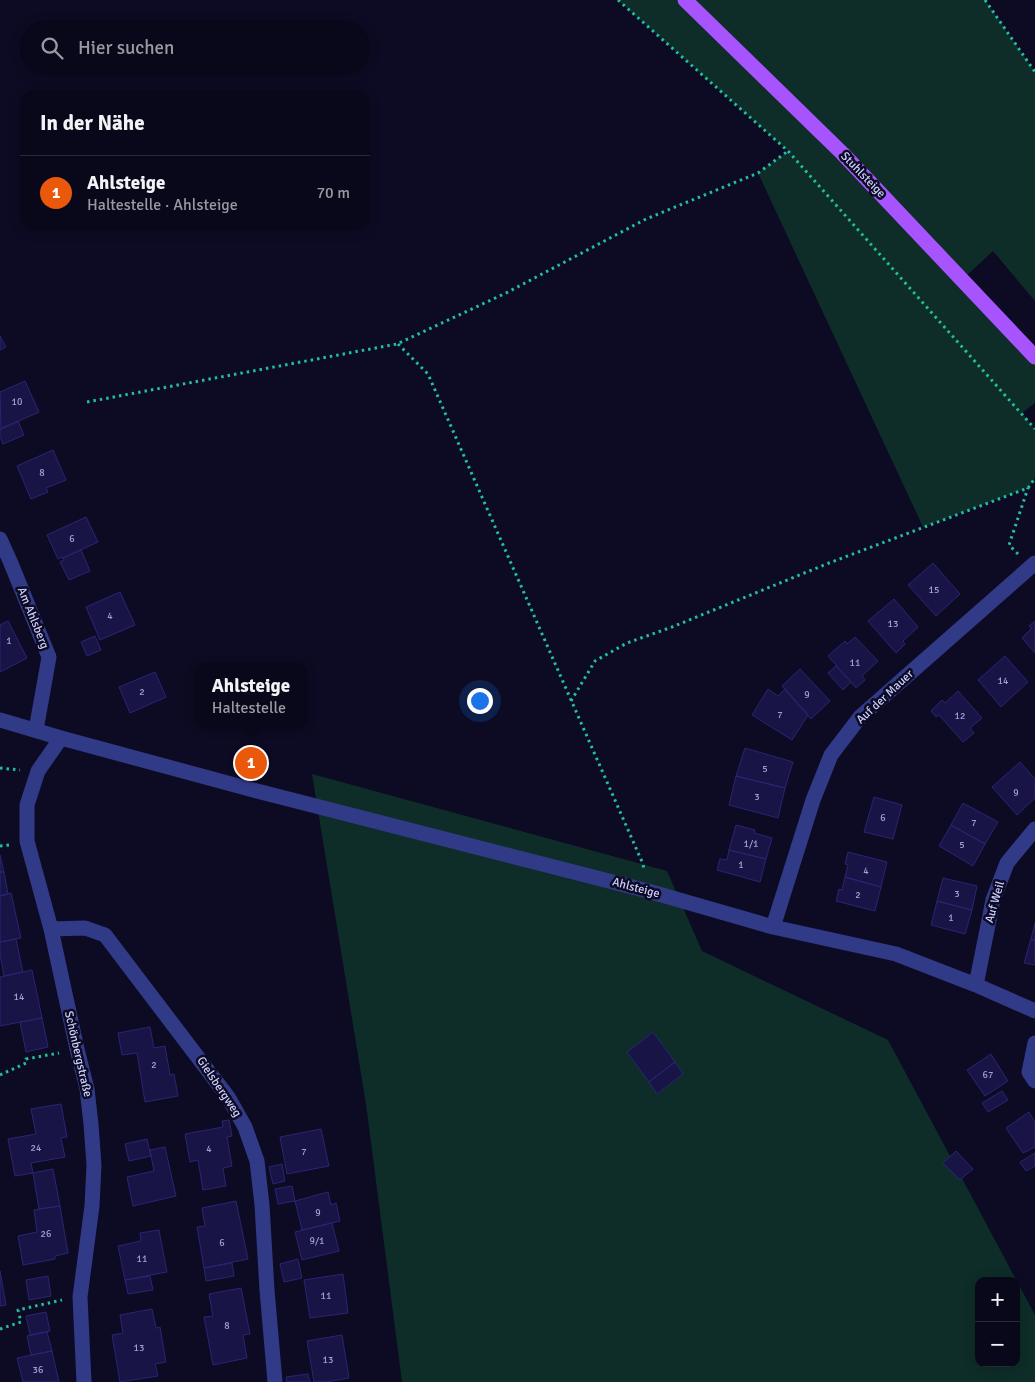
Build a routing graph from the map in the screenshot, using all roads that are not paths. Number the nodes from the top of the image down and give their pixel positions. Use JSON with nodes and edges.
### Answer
{"nodes":[{"id":1,"x":685,"y":0,"type":"edge"},
{"id":2,"x":1035,"y":357,"type":"edge"},
{"id":3,"x":0,"y":538,"type":"edge"},
{"id":4,"x":1035,"y":563,"type":"edge"},
{"id":5,"x":0,"y":720,"type":"edge"},
{"id":6,"x":36,"y":730,"type":"junction"},
{"id":7,"x":61,"y":738,"type":"junction"},
{"id":8,"x":1035,"y":829,"type":"edge"},
{"id":9,"x":773,"y":927,"type":"junction"},
{"id":10,"x":51,"y":930,"type":"junction"},
{"id":11,"x":976,"y":985,"type":"junction"},
{"id":12,"x":1035,"y":1011,"type":"edge"},
{"id":13,"x":1035,"y":1043,"type":"edge"},
{"id":14,"x":1035,"y":1081,"type":"edge"},
{"id":15,"x":84,"y":1382,"type":"edge"},
{"id":16,"x":275,"y":1382,"type":"edge"}],
"edges":[{"from":1,"to":2,"type":"main road","name":"Stuhlsteige"},
{"from":3,"to":6,"type":"street","name":"Am Ahlsberg"},
{"from":4,"to":9,"type":"street","name":"Auf der Mauer"},
{"from":5,"to":6,"type":"street","name":"Ahlsteige"},
{"from":6,"to":7,"type":"street","name":"Ahlsteige"},
{"from":7,"to":9,"type":"street","name":"Ahlsteige"},
{"from":7,"to":10,"type":"street","name":"Schönbergstraße"},
{"from":8,"to":11,"type":"street","name":"Auf Weil"},
{"from":9,"to":11,"type":"street","name":"Ahlsteige"},
{"from":10,"to":15,"type":"street","name":"Schönbergstraße"},
{"from":10,"to":16,"type":"street","name":"Gielsbergweg"},
{"from":11,"to":12,"type":"street","name":"Ahlsteige"},
{"from":13,"to":14,"type":"street"}]}
